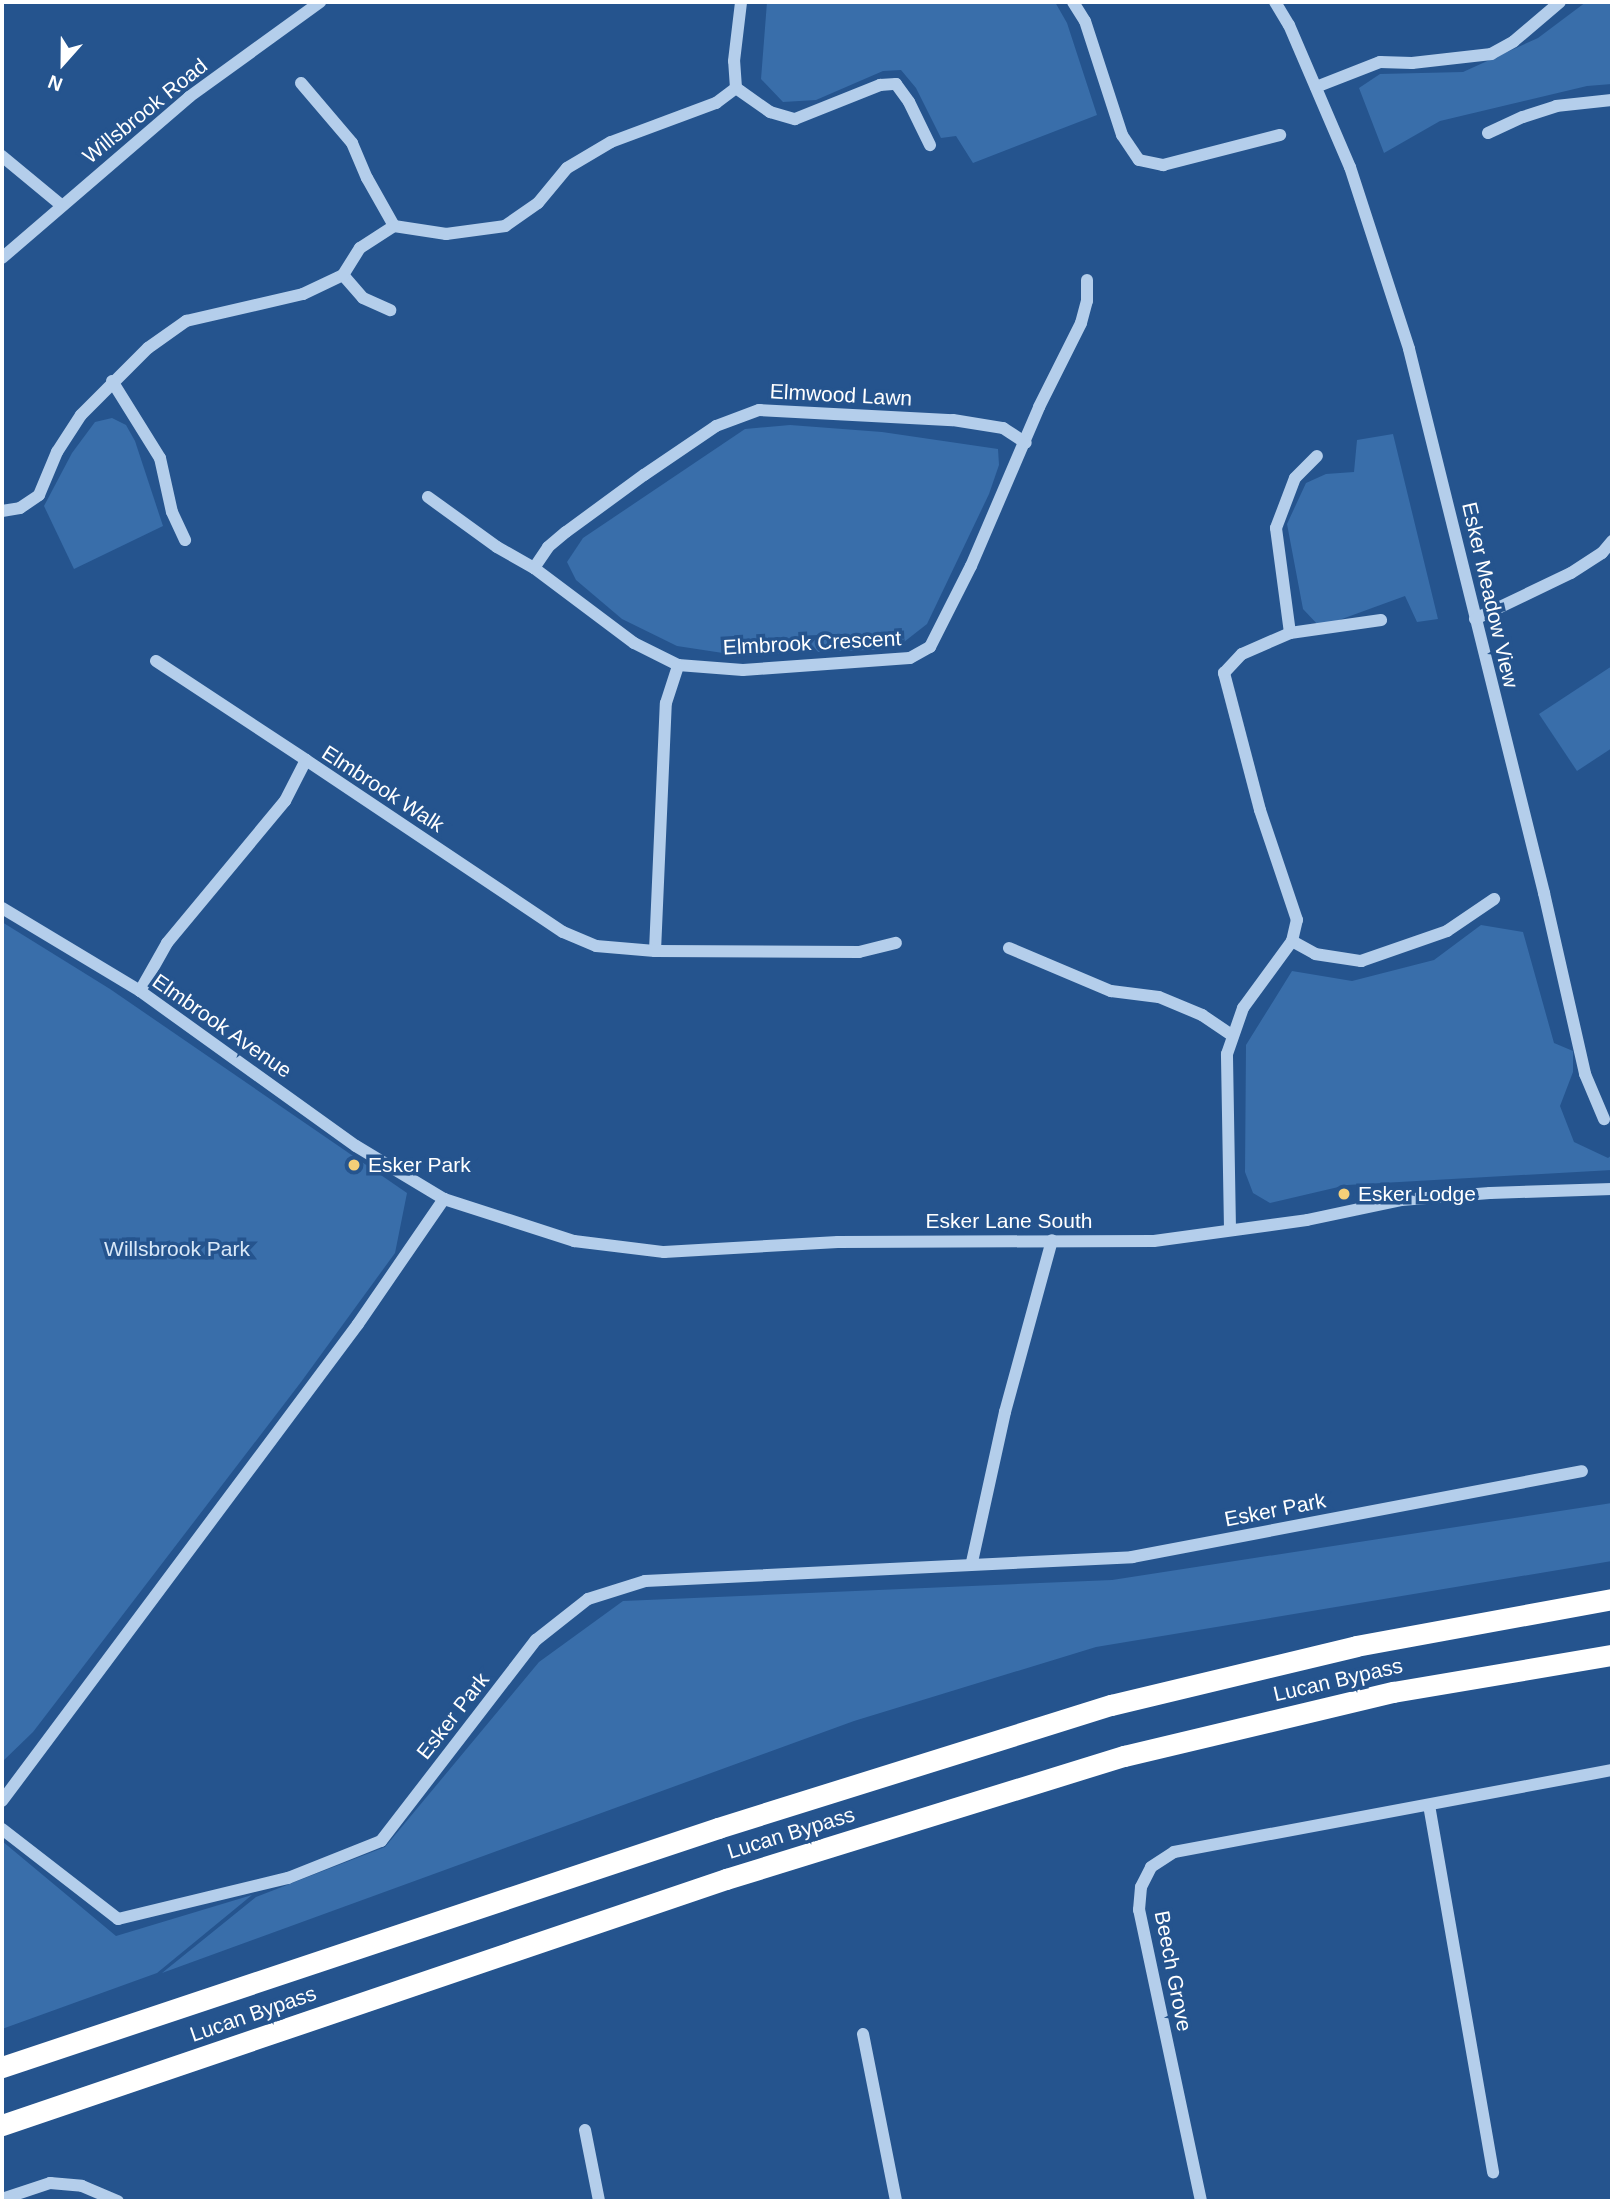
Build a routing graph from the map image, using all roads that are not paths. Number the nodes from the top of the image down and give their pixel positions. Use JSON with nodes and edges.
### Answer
{"nodes":[{"id":1,"x":320,"y":2,"type":"edge"},
{"id":2,"x":741,"y":2,"type":"edge"},
{"id":3,"x":1073,"y":2,"type":"edge"},
{"id":4,"x":1275,"y":2,"type":"edge"},
{"id":5,"x":1560,"y":2,"type":"edge"},
{"id":6,"x":301,"y":83,"type":"dead end"},
{"id":7,"x":1316,"y":87,"type":"junction"},
{"id":8,"x":736,"y":88,"type":"junction"},
{"id":9,"x":1612,"y":100,"type":"edge"},
{"id":10,"x":1488,"y":133,"type":"dead end"},
{"id":11,"x":1280,"y":135,"type":"dead end"},
{"id":12,"x":930,"y":145,"type":"dead end"},
{"id":13,"x":2,"y":156,"type":"edge"},
{"id":14,"x":61,"y":205,"type":"junction"},
{"id":15,"x":394,"y":226,"type":"junction"},
{"id":16,"x":2,"y":258,"type":"edge"},
{"id":17,"x":343,"y":275,"type":"junction"},
{"id":18,"x":1087,"y":280,"type":"dead end"},
{"id":19,"x":390,"y":310,"type":"dead end"},
{"id":20,"x":112,"y":382,"type":"junction"},
{"id":21,"x":1026,"y":443,"type":"junction"},
{"id":22,"x":1317,"y":456,"type":"dead end"},
{"id":23,"x":428,"y":496,"type":"dead end"},
{"id":24,"x":2,"y":511,"type":"edge"},
{"id":25,"x":185,"y":540,"type":"dead end"},
{"id":26,"x":1612,"y":541,"type":"edge"},
{"id":27,"x":534,"y":568,"type":"junction"},
{"id":28,"x":1475,"y":619,"type":"junction"},
{"id":29,"x":1381,"y":620,"type":"dead end"},
{"id":30,"x":1290,"y":633,"type":"junction"},
{"id":31,"x":156,"y":661,"type":"dead end"},
{"id":32,"x":678,"y":665,"type":"junction"},
{"id":33,"x":306,"y":760,"type":"junction"},
{"id":34,"x":1494,"y":899,"type":"dead end"},
{"id":35,"x":2,"y":908,"type":"edge"},
{"id":36,"x":1292,"y":941,"type":"junction"},
{"id":37,"x":896,"y":943,"type":"dead end"},
{"id":38,"x":1009,"y":948,"type":"dead end"},
{"id":39,"x":654,"y":951,"type":"junction"},
{"id":40,"x":139,"y":991,"type":"junction"},
{"id":41,"x":1233,"y":1036,"type":"junction"},
{"id":42,"x":1604,"y":1119,"type":"dead end"},
{"id":43,"x":415,"y":1181,"type":"joint"},
{"id":44,"x":1612,"y":1189,"type":"edge"},
{"id":45,"x":444,"y":1199,"type":"junction"},
{"id":46,"x":1230,"y":1229,"type":"junction"},
{"id":47,"x":1052,"y":1240,"type":"junction"},
{"id":48,"x":1582,"y":1471,"type":"dead end"},
{"id":49,"x":972,"y":1562,"type":"junction"},
{"id":50,"x":1612,"y":1599,"type":"edge"},
{"id":51,"x":1612,"y":1655,"type":"edge"},
{"id":52,"x":1612,"y":1770,"type":"edge"},
{"id":53,"x":2,"y":1801,"type":"edge"},
{"id":54,"x":1429,"y":1805,"type":"junction"},
{"id":55,"x":2,"y":1829,"type":"edge"},
{"id":56,"x":863,"y":2034,"type":"dead end"},
{"id":57,"x":2,"y":2067,"type":"edge"},
{"id":58,"x":2,"y":2125,"type":"edge"},
{"id":59,"x":585,"y":2130,"type":"dead end"},
{"id":60,"x":1493,"y":2172,"type":"dead end"},
{"id":61,"x":2,"y":2199,"type":"edge"},
{"id":62,"x":118,"y":2201,"type":"edge"},
{"id":63,"x":599,"y":2201,"type":"edge"},
{"id":64,"x":896,"y":2201,"type":"edge"},
{"id":65,"x":1201,"y":2201,"type":"edge"}],
"edges":[{"from":1,"to":14,"type":"street","name":"Willsbrook Road"},
{"from":2,"to":8,"type":"street"},
{"from":3,"to":11,"type":"street"},
{"from":4,"to":7,"type":"street","name":"Esker Meadow View"},
{"from":5,"to":7,"type":"street"},
{"from":6,"to":15,"type":"street"},
{"from":7,"to":28,"type":"street","name":"Esker Meadow View"},
{"from":8,"to":12,"type":"street"},
{"from":8,"to":15,"type":"street"},
{"from":9,"to":10,"type":"street"},
{"from":13,"to":14,"type":"street"},
{"from":14,"to":16,"type":"street","name":"Willsbrook Road"},
{"from":15,"to":17,"type":"street"},
{"from":17,"to":19,"type":"street"},
{"from":17,"to":20,"type":"street"},
{"from":18,"to":21,"type":"street","name":"Elmbrook Crescent"},
{"from":20,"to":24,"type":"street"},
{"from":20,"to":25,"type":"street"},
{"from":21,"to":27,"type":"street","name":"Elmwood Lawn"},
{"from":21,"to":32,"type":"street","name":"Elmbrook Crescent"},
{"from":22,"to":30,"type":"street"},
{"from":23,"to":27,"type":"street","name":"Elmbrook Crescent"},
{"from":26,"to":28,"type":"street"},
{"from":27,"to":32,"type":"street","name":"Elmbrook Crescent"},
{"from":28,"to":42,"type":"street","name":"Esker Meadow View"},
{"from":29,"to":30,"type":"street"},
{"from":30,"to":36,"type":"street"},
{"from":31,"to":33,"type":"street"},
{"from":32,"to":39,"type":"street"},
{"from":33,"to":39,"type":"street","name":"Elmbrook Walk"},
{"from":33,"to":40,"type":"street","name":"Elmbrook Walk"},
{"from":34,"to":36,"type":"street"},
{"from":35,"to":40,"type":"street","name":"Elmbrook Avenue"},
{"from":36,"to":41,"type":"street"},
{"from":37,"to":39,"type":"street","name":"Elmbrook Walk"},
{"from":38,"to":41,"type":"street"},
{"from":40,"to":43,"type":"street","name":"Elmbrook Avenue"},
{"from":41,"to":46,"type":"street"},
{"from":43,"to":45,"type":"street","name":"Esker Lane South"},
{"from":44,"to":46,"type":"street","name":"Esker Lane South"},
{"from":45,"to":47,"type":"street","name":"Esker Lane South"},
{"from":45,"to":53,"type":"street"},
{"from":46,"to":47,"type":"street","name":"Esker Lane South"},
{"from":47,"to":49,"type":"street"},
{"from":48,"to":49,"type":"street","name":"Esker Park"},
{"from":49,"to":55,"type":"street","name":"Esker Park"},
{"from":50,"to":57,"type":"highway","name":"Lucan Bypass"},
{"from":51,"to":58,"type":"highway","name":"Lucan Bypass"},
{"from":52,"to":54,"type":"street","name":"Beech Grove"},
{"from":54,"to":60,"type":"street"},
{"from":54,"to":65,"type":"street","name":"Beech Grove"},
{"from":56,"to":64,"type":"street"},
{"from":59,"to":63,"type":"street"},
{"from":61,"to":62,"type":"street"}]}
